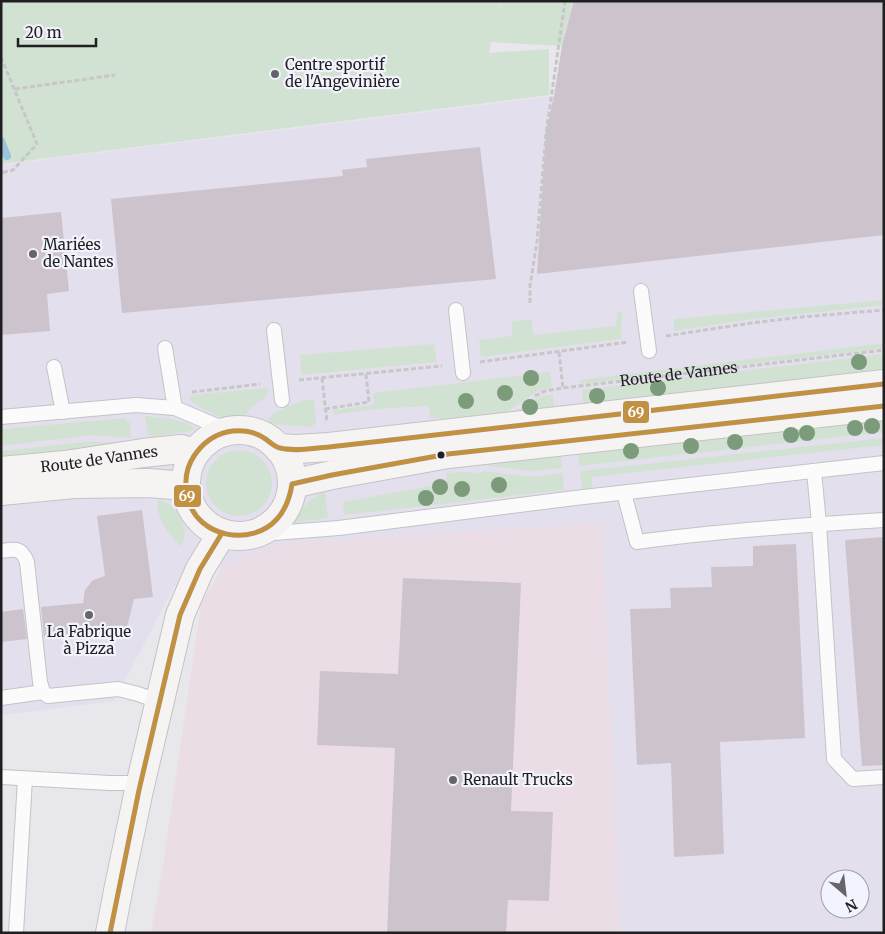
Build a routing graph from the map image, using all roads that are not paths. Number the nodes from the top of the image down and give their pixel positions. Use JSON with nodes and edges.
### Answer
{"nodes":[{"id":1,"x":641,"y":291,"type":"dead end"},
{"id":2,"x":456,"y":310,"type":"dead end"},
{"id":3,"x":274,"y":330,"type":"dead end"},
{"id":4,"x":165,"y":348,"type":"dead end"},
{"id":5,"x":649,"y":352,"type":"dead end"},
{"id":6,"x":54,"y":367,"type":"dead end"},
{"id":7,"x":463,"y":373,"type":"dead end"},
{"id":8,"x":884,"y":384,"type":"edge"},
{"id":9,"x":282,"y":400,"type":"dead end"},
{"id":10,"x":884,"y":406,"type":"edge"},
{"id":11,"x":175,"y":408,"type":"junction"},
{"id":12,"x":63,"y":412,"type":"junction"},
{"id":13,"x":1,"y":417,"type":"edge"},
{"id":14,"x":229,"y":431,"type":"junction"},
{"id":15,"x":278,"y":448,"type":"junction"},
{"id":16,"x":195,"y":453,"type":"junction"},
{"id":17,"x":884,"y":463,"type":"edge"},
{"id":18,"x":1,"y":471,"type":"edge"},
{"id":19,"x":814,"y":471,"type":"junction"},
{"id":20,"x":292,"y":484,"type":"junction"},
{"id":21,"x":186,"y":486,"type":"junction"},
{"id":22,"x":1,"y":491,"type":"edge"},
{"id":23,"x":624,"y":493,"type":"junction"},
{"id":24,"x":884,"y":520,"type":"edge"},
{"id":25,"x":819,"y":524,"type":"junction"},
{"id":26,"x":234,"y":534,"type":"junction"},
{"id":27,"x":1,"y":551,"type":"edge"},
{"id":28,"x":43,"y":692,"type":"junction"},
{"id":29,"x":1,"y":698,"type":"edge"},
{"id":30,"x":160,"y":702,"type":"junction"},
{"id":31,"x":1,"y":777,"type":"edge"},
{"id":32,"x":884,"y":777,"type":"edge"},
{"id":33,"x":25,"y":778,"type":"junction"},
{"id":34,"x":141,"y":783,"type":"junction"},
{"id":35,"x":16,"y":933,"type":"edge"},
{"id":36,"x":110,"y":933,"type":"edge"}],
"edges":[{"from":1,"to":5,"type":"lane"},
{"from":2,"to":7,"type":"lane"},
{"from":3,"to":9,"type":"lane"},
{"from":4,"to":11,"type":"lane"},
{"from":6,"to":12,"type":"lane"},
{"from":8,"to":15,"type":"main road","name":"Route de Vannes"},
{"from":10,"to":20,"type":"main road"},
{"from":11,"to":12,"type":"lane"},
{"from":11,"to":14,"type":"lane"},
{"from":12,"to":13,"type":"lane"},
{"from":14,"to":15,"type":"main road"},
{"from":14,"to":16,"type":"main road"},
{"from":15,"to":20,"type":"main road"},
{"from":16,"to":18,"type":"main road","name":"Route de Vannes"},
{"from":16,"to":21,"type":"main road"},
{"from":17,"to":19,"type":"lane"},
{"from":19,"to":23,"type":"lane"},
{"from":19,"to":25,"type":"lane"},
{"from":20,"to":26,"type":"main road"},
{"from":21,"to":22,"type":"main road","name":"Route de Vannes"},
{"from":21,"to":26,"type":"main road"},
{"from":23,"to":25,"type":"lane"},
{"from":23,"to":26,"type":"lane"},
{"from":24,"to":25,"type":"lane"},
{"from":25,"to":32,"type":"lane"},
{"from":26,"to":30,"type":"main road"},
{"from":27,"to":28,"type":"lane"},
{"from":28,"to":29,"type":"lane"},
{"from":28,"to":30,"type":"lane"},
{"from":30,"to":34,"type":"main road"},
{"from":31,"to":33,"type":"lane"},
{"from":33,"to":34,"type":"lane"},
{"from":33,"to":35,"type":"lane"},
{"from":34,"to":36,"type":"main road"}]}
